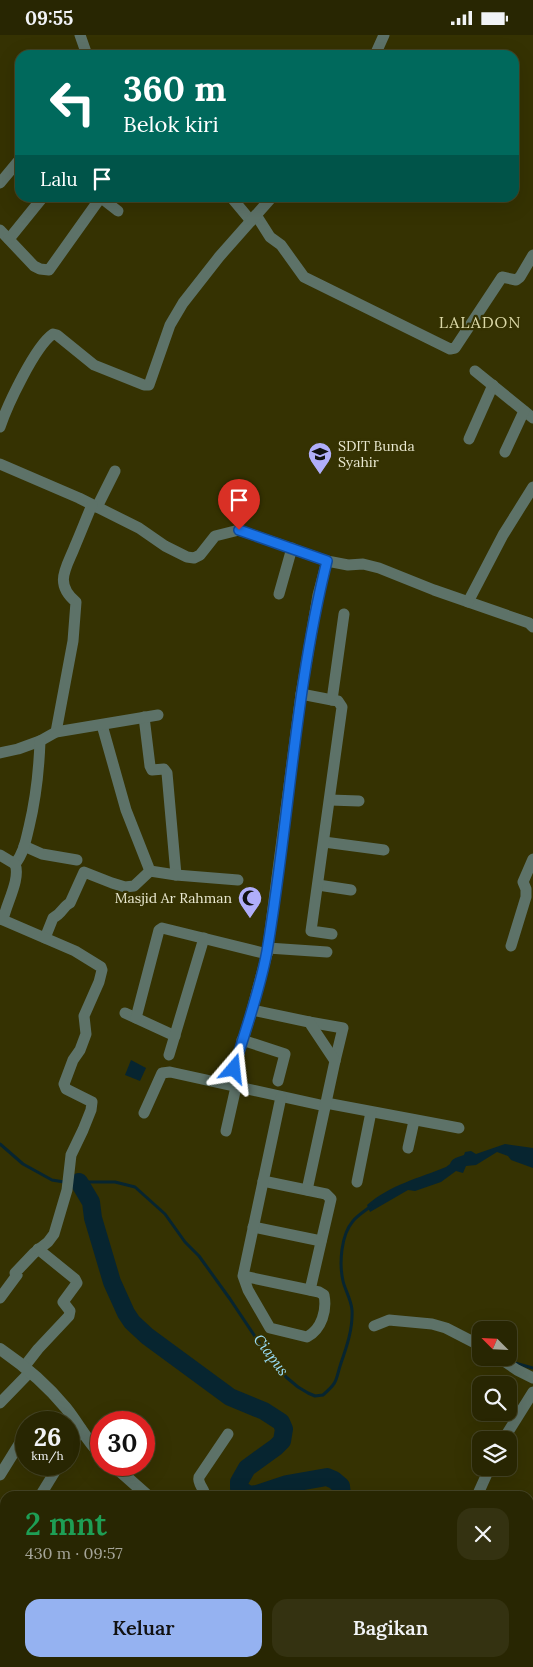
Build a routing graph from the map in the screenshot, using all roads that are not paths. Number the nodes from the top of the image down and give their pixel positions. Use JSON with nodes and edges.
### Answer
{"nodes":[{"id":1,"x":80,"y":35,"type":"edge"},
{"id":2,"x":384,"y":35,"type":"edge"},
{"id":3,"x":85,"y":50,"type":"edge"},
{"id":4,"x":377,"y":50,"type":"edge"},
{"id":5,"x":15,"y":165,"type":"edge"},
{"id":6,"x":0,"y":183,"type":"edge"},
{"id":7,"x":39,"y":202,"type":"edge"},
{"id":8,"x":98,"y":202,"type":"edge"},
{"id":9,"x":106,"y":202,"type":"edge"},
{"id":10,"x":236,"y":202,"type":"edge"},
{"id":11,"x":268,"y":202,"type":"edge"},
{"id":12,"x":118,"y":211,"type":"dead end"},
{"id":13,"x":254,"y":218,"type":"junction"},
{"id":14,"x":0,"y":230,"type":"edge"},
{"id":15,"x":9,"y":239,"type":"junction"},
{"id":16,"x":533,"y":255,"type":"edge"},
{"id":17,"x":475,"y":371,"type":"dead end"},
{"id":18,"x":493,"y":385,"type":"junction"},
{"id":19,"x":524,"y":411,"type":"junction"},
{"id":20,"x":533,"y":418,"type":"edge"},
{"id":21,"x":0,"y":427,"type":"edge"},
{"id":22,"x":469,"y":439,"type":"dead end"},
{"id":23,"x":505,"y":452,"type":"dead end"},
{"id":24,"x":0,"y":464,"type":"edge"},
{"id":25,"x":115,"y":471,"type":"dead end"},
{"id":26,"x":533,"y":487,"type":"edge"},
{"id":27,"x":94,"y":506,"type":"junction"},
{"id":28,"x":292,"y":548,"type":"junction"},
{"id":29,"x":327,"y":561,"type":"junction"},
{"id":30,"x":279,"y":594,"type":"dead end"},
{"id":31,"x":468,"y":602,"type":"junction"},
{"id":32,"x":344,"y":614,"type":"dead end"},
{"id":33,"x":533,"y":627,"type":"edge"},
{"id":34,"x":301,"y":694,"type":"junction"},
{"id":35,"x":332,"y":700,"type":"junction"},
{"id":36,"x":158,"y":715,"type":"dead end"},
{"id":37,"x":144,"y":717,"type":"junction"},
{"id":38,"x":102,"y":725,"type":"junction"},
{"id":39,"x":56,"y":732,"type":"junction"},
{"id":40,"x":40,"y":741,"type":"junction"},
{"id":41,"x":0,"y":753,"type":"edge"},
{"id":42,"x":330,"y":800,"type":"junction"},
{"id":43,"x":359,"y":801,"type":"dead end"},
{"id":44,"x":324,"y":842,"type":"junction"},
{"id":45,"x":24,"y":846,"type":"junction"},
{"id":46,"x":384,"y":850,"type":"dead end"},
{"id":47,"x":0,"y":855,"type":"edge"},
{"id":48,"x":77,"y":859,"type":"dead end"},
{"id":49,"x":533,"y":859,"type":"edge"},
{"id":50,"x":15,"y":863,"type":"junction"},
{"id":51,"x":150,"y":871,"type":"junction"},
{"id":52,"x":176,"y":875,"type":"junction"},
{"id":53,"x":238,"y":880,"type":"dead end"},
{"id":54,"x":318,"y":885,"type":"junction"},
{"id":55,"x":528,"y":887,"type":"edge"},
{"id":56,"x":351,"y":890,"type":"dead end"},
{"id":57,"x":332,"y":934,"type":"dead end"},
{"id":58,"x":45,"y":937,"type":"junction"},
{"id":59,"x":204,"y":938,"type":"junction"},
{"id":60,"x":511,"y":946,"type":"dead end"},
{"id":61,"x":267,"y":951,"type":"junction"},
{"id":62,"x":327,"y":953,"type":"dead end"},
{"id":63,"x":252,"y":1009,"type":"junction"},
{"id":64,"x":125,"y":1013,"type":"dead end"},
{"id":65,"x":136,"y":1018,"type":"junction"},
{"id":66,"x":309,"y":1022,"type":"junction"},
{"id":67,"x":175,"y":1036,"type":"junction"},
{"id":68,"x":242,"y":1040,"type":"junction"},
{"id":69,"x":169,"y":1055,"type":"dead end"},
{"id":70,"x":335,"y":1061,"type":"junction"},
{"id":71,"x":234,"y":1069,"type":"dead end"},
{"id":72,"x":278,"y":1081,"type":"dead end"},
{"id":73,"x":236,"y":1087,"type":"junction"},
{"id":74,"x":281,"y":1097,"type":"junction"},
{"id":75,"x":325,"y":1104,"type":"junction"},
{"id":76,"x":371,"y":1112,"type":"junction"},
{"id":77,"x":144,"y":1113,"type":"dead end"},
{"id":78,"x":414,"y":1121,"type":"junction"},
{"id":79,"x":459,"y":1128,"type":"dead end"},
{"id":80,"x":226,"y":1131,"type":"dead end"},
{"id":81,"x":408,"y":1148,"type":"dead end"},
{"id":82,"x":263,"y":1181,"type":"junction"},
{"id":83,"x":357,"y":1182,"type":"dead end"},
{"id":84,"x":307,"y":1190,"type":"junction"},
{"id":85,"x":253,"y":1227,"type":"junction"},
{"id":86,"x":321,"y":1241,"type":"junction"},
{"id":87,"x":38,"y":1249,"type":"junction"},
{"id":88,"x":242,"y":1276,"type":"junction"},
{"id":89,"x":310,"y":1290,"type":"junction"},
{"id":90,"x":0,"y":1299,"type":"edge"},
{"id":91,"x":374,"y":1326,"type":"dead end"},
{"id":92,"x":472,"y":1341,"type":"edge"},
{"id":93,"x":0,"y":1349,"type":"edge"},
{"id":94,"x":511,"y":1366,"type":"edge"},
{"id":95,"x":27,"y":1369,"type":"junction"},
{"id":96,"x":533,"y":1378,"type":"edge"},
{"id":97,"x":533,"y":1392,"type":"edge"},
{"id":98,"x":0,"y":1403,"type":"edge"},
{"id":99,"x":81,"y":1429,"type":"joint"},
{"id":100,"x":509,"y":1431,"type":"edge"},
{"id":101,"x":228,"y":1434,"type":"dead end"},
{"id":102,"x":90,"y":1442,"type":"edge"},
{"id":103,"x":15,"y":1446,"type":"edge"},
{"id":104,"x":4,"y":1459,"type":"edge"},
{"id":105,"x":0,"y":1475,"type":"edge"},
{"id":106,"x":52,"y":1476,"type":"edge"},
{"id":107,"x":125,"y":1476,"type":"edge"},
{"id":108,"x":486,"y":1476,"type":"edge"},
{"id":109,"x":43,"y":1491,"type":"edge"},
{"id":110,"x":142,"y":1491,"type":"edge"},
{"id":111,"x":204,"y":1491,"type":"edge"},
{"id":112,"x":479,"y":1491,"type":"edge"}],
"edges":[{"from":1,"to":3,"type":"street"},
{"from":2,"to":4,"type":"street"},
{"from":5,"to":6,"type":"street"},
{"from":7,"to":15,"type":"street"},
{"from":8,"to":15,"type":"street"},
{"from":9,"to":12,"type":"street"},
{"from":10,"to":13,"type":"street"},
{"from":11,"to":13,"type":"street"},
{"from":13,"to":16,"type":"street"},
{"from":13,"to":21,"type":"street"},
{"from":14,"to":15,"type":"street"},
{"from":17,"to":18,"type":"street"},
{"from":18,"to":19,"type":"street"},
{"from":18,"to":22,"type":"street"},
{"from":19,"to":20,"type":"street"},
{"from":19,"to":23,"type":"street"},
{"from":24,"to":27,"type":"street"},
{"from":25,"to":27,"type":"street"},
{"from":26,"to":31,"type":"street"},
{"from":27,"to":28,"type":"street"},
{"from":27,"to":39,"type":"street"},
{"from":28,"to":29,"type":"street"},
{"from":28,"to":30,"type":"street"},
{"from":29,"to":31,"type":"street"},
{"from":29,"to":34,"type":"street"},
{"from":31,"to":33,"type":"street"},
{"from":32,"to":35,"type":"street"},
{"from":34,"to":35,"type":"street"},
{"from":34,"to":61,"type":"street"},
{"from":35,"to":42,"type":"street"},
{"from":36,"to":37,"type":"street"},
{"from":37,"to":38,"type":"street"},
{"from":37,"to":52,"type":"street"},
{"from":38,"to":39,"type":"street"},
{"from":38,"to":51,"type":"street"},
{"from":39,"to":40,"type":"street"},
{"from":40,"to":41,"type":"street"},
{"from":40,"to":45,"type":"street"},
{"from":42,"to":43,"type":"street"},
{"from":42,"to":44,"type":"street"},
{"from":44,"to":46,"type":"street"},
{"from":44,"to":54,"type":"street"},
{"from":45,"to":48,"type":"street"},
{"from":45,"to":50,"type":"street"},
{"from":47,"to":50,"type":"street"},
{"from":49,"to":55,"type":"street"},
{"from":50,"to":58,"type":"street"},
{"from":51,"to":52,"type":"street"},
{"from":51,"to":58,"type":"street"},
{"from":52,"to":53,"type":"street"},
{"from":54,"to":56,"type":"street"},
{"from":54,"to":57,"type":"street"},
{"from":55,"to":60,"type":"street"},
{"from":58,"to":87,"type":"street"},
{"from":59,"to":61,"type":"street"},
{"from":59,"to":65,"type":"street"},
{"from":59,"to":67,"type":"street"},
{"from":61,"to":62,"type":"street"},
{"from":61,"to":63,"type":"street"},
{"from":63,"to":66,"type":"street"},
{"from":63,"to":68,"type":"street"},
{"from":64,"to":65,"type":"street"},
{"from":65,"to":67,"type":"street"},
{"from":66,"to":70,"type":"street"},
{"from":66,"to":70,"type":"street"},
{"from":67,"to":69,"type":"street"},
{"from":68,"to":71,"type":"street"},
{"from":68,"to":72,"type":"street"},
{"from":70,"to":75,"type":"street"},
{"from":73,"to":74,"type":"street"},
{"from":73,"to":77,"type":"street"},
{"from":73,"to":80,"type":"street"},
{"from":74,"to":75,"type":"street"},
{"from":74,"to":82,"type":"street"},
{"from":75,"to":76,"type":"street"},
{"from":75,"to":84,"type":"street"},
{"from":76,"to":78,"type":"street"},
{"from":76,"to":83,"type":"street"},
{"from":78,"to":79,"type":"street"},
{"from":78,"to":81,"type":"street"},
{"from":82,"to":84,"type":"street"},
{"from":82,"to":85,"type":"street"},
{"from":84,"to":86,"type":"street"},
{"from":85,"to":86,"type":"street"},
{"from":85,"to":88,"type":"street"},
{"from":86,"to":89,"type":"street"},
{"from":87,"to":90,"type":"street"},
{"from":87,"to":95,"type":"street"},
{"from":88,"to":89,"type":"street"},
{"from":88,"to":89,"type":"street"},
{"from":91,"to":92,"type":"street"},
{"from":93,"to":95,"type":"street"},
{"from":94,"to":96,"type":"street"},
{"from":95,"to":98,"type":"street"},
{"from":95,"to":99,"type":"street"},
{"from":97,"to":100,"type":"street"},
{"from":99,"to":102,"type":"street"},
{"from":101,"to":111,"type":"street"},
{"from":103,"to":104,"type":"street"},
{"from":104,"to":105,"type":"street"},
{"from":106,"to":109,"type":"street"},
{"from":107,"to":110,"type":"street"},
{"from":108,"to":112,"type":"street"}]}
